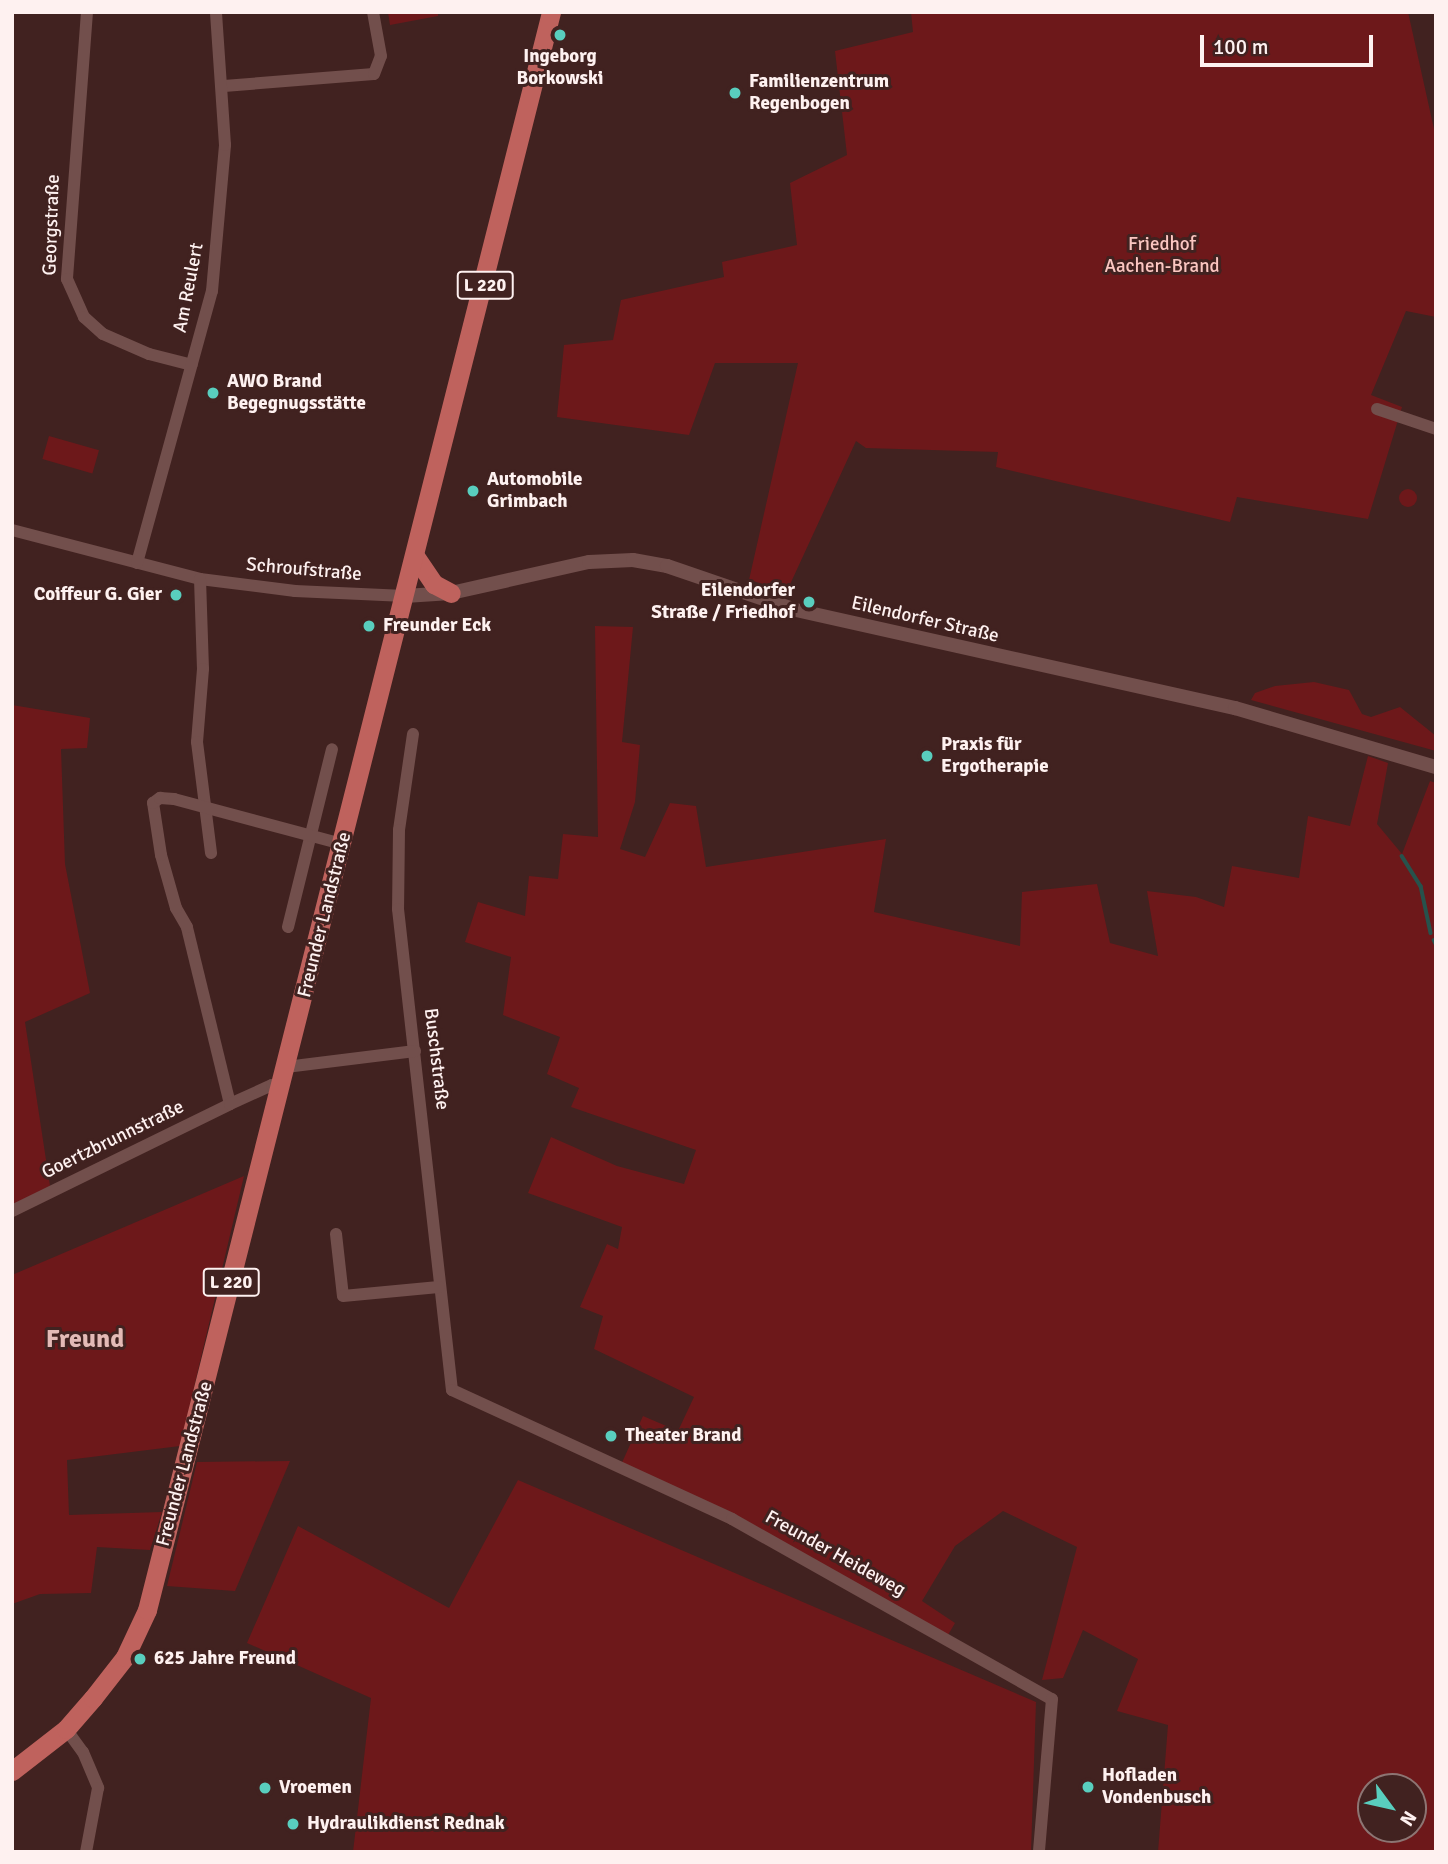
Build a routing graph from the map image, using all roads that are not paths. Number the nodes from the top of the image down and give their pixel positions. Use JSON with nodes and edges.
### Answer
{"nodes":[{"id":1,"x":87,"y":12,"type":"edge"},
{"id":2,"x":216,"y":12,"type":"edge"},
{"id":3,"x":373,"y":12,"type":"edge"},
{"id":4,"x":551,"y":12,"type":"edge"},
{"id":5,"x":224,"y":86,"type":"junction"},
{"id":6,"x":192,"y":365,"type":"junction"},
{"id":7,"x":1377,"y":409,"type":"dead end"},
{"id":8,"x":1436,"y":429,"type":"edge"},
{"id":9,"x":12,"y":530,"type":"edge"},
{"id":10,"x":415,"y":556,"type":"junction"},
{"id":11,"x":137,"y":563,"type":"junction"},
{"id":12,"x":200,"y":579,"type":"junction"},
{"id":13,"x":451,"y":593,"type":"junction"},
{"id":14,"x":405,"y":596,"type":"junction"},
{"id":15,"x":413,"y":734,"type":"dead end"},
{"id":16,"x":332,"y":750,"type":"dead end"},
{"id":17,"x":1436,"y":767,"type":"edge"},
{"id":18,"x":203,"y":807,"type":"junction"},
{"id":19,"x":311,"y":835,"type":"junction"},
{"id":20,"x":342,"y":844,"type":"junction"},
{"id":21,"x":211,"y":853,"type":"dead end"},
{"id":22,"x":288,"y":927,"type":"dead end"},
{"id":23,"x":415,"y":1051,"type":"junction"},
{"id":24,"x":286,"y":1067,"type":"junction"},
{"id":25,"x":280,"y":1087,"type":"junction"},
{"id":26,"x":230,"y":1104,"type":"junction"},
{"id":27,"x":12,"y":1211,"type":"edge"},
{"id":28,"x":336,"y":1234,"type":"dead end"},
{"id":29,"x":439,"y":1287,"type":"junction"},
{"id":30,"x":452,"y":1390,"type":"joint"},
{"id":31,"x":66,"y":1729,"type":"junction"},
{"id":32,"x":12,"y":1771,"type":"edge"},
{"id":33,"x":86,"y":1852,"type":"edge"},
{"id":34,"x":1039,"y":1852,"type":"edge"}],
"edges":[{"from":1,"to":6,"type":"street","name":"Georgstraße"},
{"from":2,"to":5,"type":"street","name":"Am Reulert"},
{"from":3,"to":5,"type":"street"},
{"from":4,"to":10,"type":"main road","name":"Freunder Landstraße","number":"L 220"},
{"from":5,"to":6,"type":"street","name":"Am Reulert"},
{"from":6,"to":11,"type":"street","name":"Am Reulert"},
{"from":7,"to":8,"type":"street"},
{"from":9,"to":11,"type":"street","name":"Schroufstraße"},
{"from":10,"to":13,"type":"main road"},
{"from":10,"to":14,"type":"main road","name":"Freunder Landstraße","number":"L 220"},
{"from":11,"to":12,"type":"street","name":"Schroufstraße"},
{"from":12,"to":14,"type":"street","name":"Schroufstraße"},
{"from":12,"to":18,"type":"street"},
{"from":13,"to":14,"type":"street","name":"Eilendorfer Straße"},
{"from":13,"to":17,"type":"street","name":"Eilendorfer Straße"},
{"from":14,"to":20,"type":"main road","name":"Freunder Landstraße","number":"L 220"},
{"from":15,"to":23,"type":"street","name":"Buschstraße"},
{"from":16,"to":19,"type":"street"},
{"from":18,"to":19,"type":"street"},
{"from":18,"to":21,"type":"street"},
{"from":18,"to":26,"type":"street"},
{"from":19,"to":20,"type":"street"},
{"from":19,"to":22,"type":"street"},
{"from":20,"to":24,"type":"main road","name":"Freunder Landstraße","number":"L 220"},
{"from":23,"to":24,"type":"street"},
{"from":23,"to":29,"type":"street","name":"Buschstraße"},
{"from":24,"to":25,"type":"main road","name":"Freunder Landstraße","number":"L 220"},
{"from":25,"to":26,"type":"street","name":"Goertzbrunnstraße"},
{"from":25,"to":31,"type":"main road","name":"Freunder Landstraße","number":"L 220"},
{"from":26,"to":27,"type":"street","name":"Goertzbrunnstraße"},
{"from":28,"to":29,"type":"street"},
{"from":29,"to":30,"type":"street","name":"Buschstraße"},
{"from":30,"to":34,"type":"street","name":"Freunder Heideweg"},
{"from":31,"to":32,"type":"main road","name":"Freunder Landstraße","number":"L 220"},
{"from":31,"to":33,"type":"street"}]}
